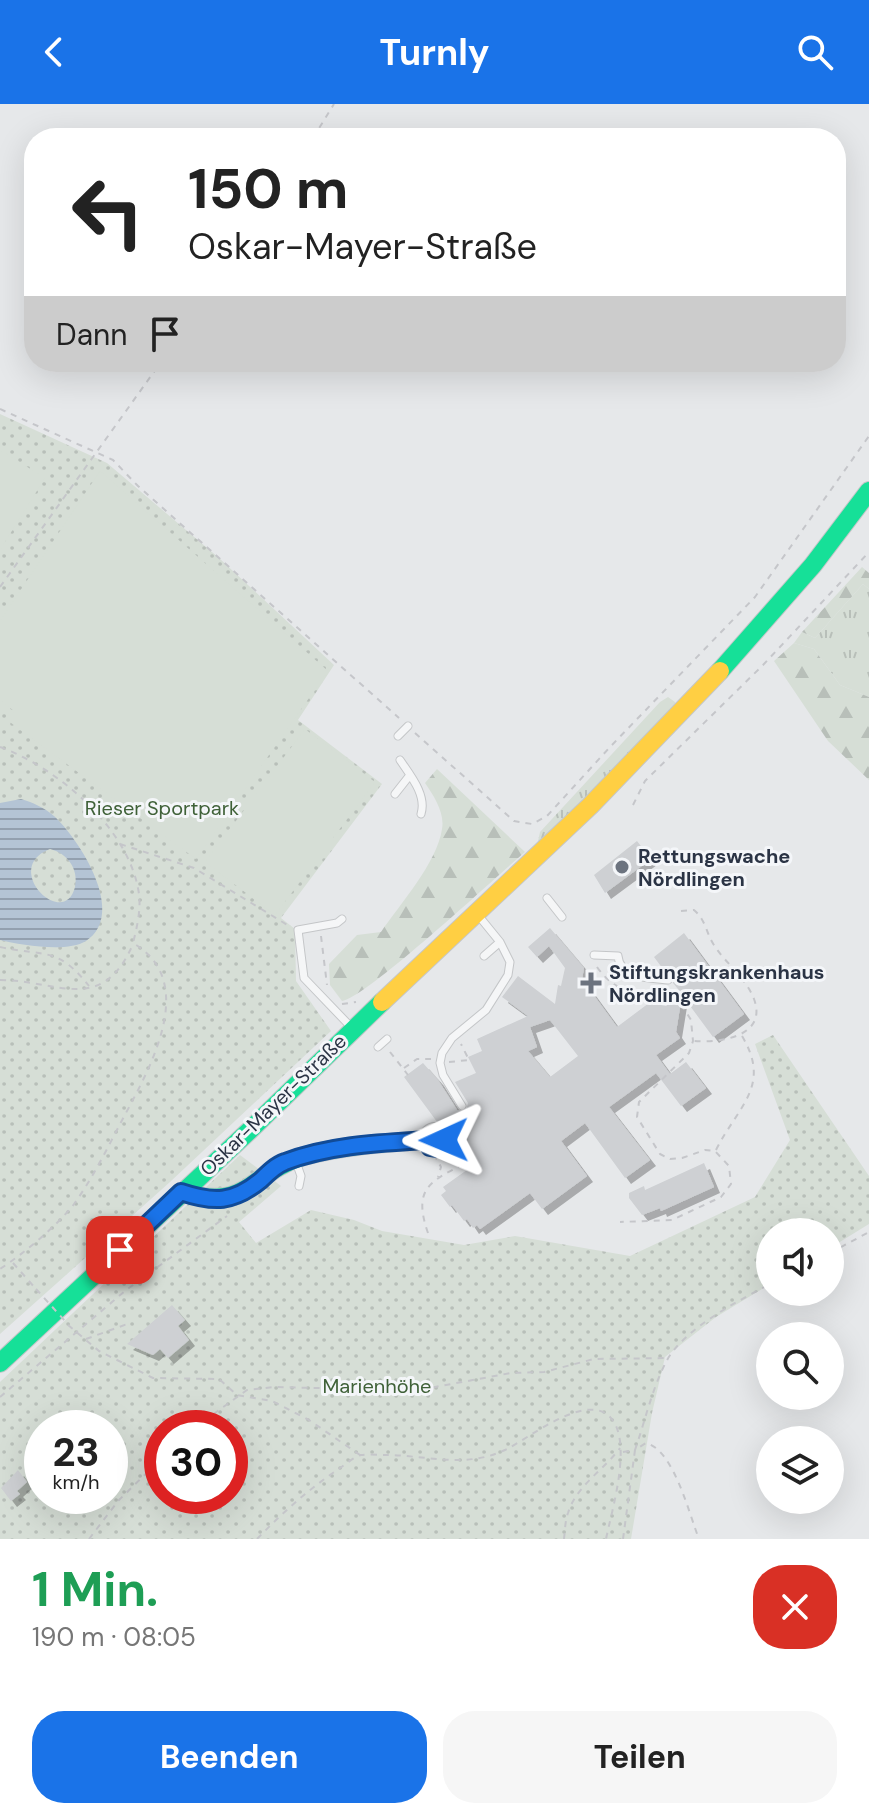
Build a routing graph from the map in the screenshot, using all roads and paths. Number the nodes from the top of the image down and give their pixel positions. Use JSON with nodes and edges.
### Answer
{"nodes":[{"id":1,"x":334,"y":104,"type":"edge"},
{"id":2,"x":319,"y":128,"type":"edge"},
{"id":3,"x":154,"y":372,"type":"edge"},
{"id":4,"x":0,"y":409,"type":"edge"},
{"id":5,"x":869,"y":436,"type":"edge"},
{"id":6,"x":96,"y":451,"type":"junction"},
{"id":7,"x":869,"y":491,"type":"edge"},
{"id":8,"x":869,"y":552,"type":"edge"},
{"id":9,"x":0,"y":587,"type":"edge"},
{"id":10,"x":408,"y":726,"type":"junction"},
{"id":11,"x":398,"y":736,"type":"dead end"},
{"id":12,"x":0,"y":747,"type":"edge"},
{"id":13,"x":400,"y":760,"type":"dead end"},
{"id":14,"x":410,"y":775,"type":"junction"},
{"id":15,"x":395,"y":794,"type":"dead end"},
{"id":16,"x":633,"y":805,"type":"dead end"},
{"id":17,"x":421,"y":814,"type":"dead end"},
{"id":18,"x":118,"y":843,"type":"junction"},
{"id":19,"x":547,"y":898,"type":"dead end"},
{"id":20,"x":681,"y":911,"type":"dead end"},
{"id":21,"x":477,"y":913,"type":"junction"},
{"id":22,"x":562,"y":917,"type":"dead end"},
{"id":23,"x":342,"y":919,"type":"dead end"},
{"id":24,"x":320,"y":927,"type":"junction"},
{"id":25,"x":298,"y":930,"type":"junction"},
{"id":26,"x":500,"y":942,"type":"junction"},
{"id":27,"x":133,"y":943,"type":"junction"},
{"id":28,"x":0,"y":947,"type":"edge"},
{"id":29,"x":594,"y":955,"type":"joint"},
{"id":30,"x":484,"y":956,"type":"dead end"},
{"id":31,"x":0,"y":980,"type":"edge"},
{"id":32,"x":668,"y":980,"type":"dead end"},
{"id":33,"x":89,"y":987,"type":"junction"},
{"id":34,"x":328,"y":991,"type":"dead end"},
{"id":35,"x":356,"y":1002,"type":"dead end"},
{"id":36,"x":340,"y":1004,"type":"dead end"},
{"id":37,"x":353,"y":1029,"type":"junction"},
{"id":38,"x":456,"y":1034,"type":"junction"},
{"id":39,"x":742,"y":1036,"type":"junction"},
{"id":40,"x":693,"y":1041,"type":"junction"},
{"id":41,"x":383,"y":1043,"type":"dead end"},
{"id":42,"x":426,"y":1059,"type":"dead end"},
{"id":43,"x":440,"y":1063,"type":"junction"},
{"id":44,"x":403,"y":1068,"type":"junction"},
{"id":45,"x":408,"y":1075,"type":"dead end"},
{"id":46,"x":462,"y":1106,"type":"dead end"},
{"id":47,"x":437,"y":1142,"type":"joint"},
{"id":48,"x":715,"y":1151,"type":"junction"},
{"id":49,"x":463,"y":1155,"type":"dead end"},
{"id":50,"x":295,"y":1159,"type":"junction"},
{"id":51,"x":437,"y":1178,"type":"junction"},
{"id":52,"x":299,"y":1186,"type":"dead end"},
{"id":53,"x":181,"y":1192,"type":"junction"},
{"id":54,"x":235,"y":1210,"type":"dead end"},
{"id":55,"x":620,"y":1222,"type":"dead end"},
{"id":56,"x":869,"y":1232,"type":"edge"},
{"id":57,"x":428,"y":1233,"type":"dead end"},
{"id":58,"x":844,"y":1245,"type":"edge"},
{"id":59,"x":11,"y":1261,"type":"junction"},
{"id":60,"x":0,"y":1269,"type":"edge"},
{"id":61,"x":756,"y":1292,"type":"edge"},
{"id":62,"x":130,"y":1323,"type":"dead end"},
{"id":63,"x":75,"y":1331,"type":"junction"},
{"id":64,"x":85,"y":1339,"type":"junction"},
{"id":65,"x":668,"y":1358,"type":"junction"},
{"id":66,"x":0,"y":1363,"type":"edge"},
{"id":67,"x":237,"y":1395,"type":"junction"},
{"id":68,"x":0,"y":1397,"type":"edge"},
{"id":69,"x":217,"y":1410,"type":"edge"},
{"id":70,"x":620,"y":1448,"type":"junction"},
{"id":71,"x":635,"y":1450,"type":"junction"},
{"id":72,"x":622,"y":1452,"type":"junction"},
{"id":73,"x":360,"y":1455,"type":"junction"},
{"id":74,"x":144,"y":1476,"type":"edge"},
{"id":75,"x":89,"y":1539,"type":"edge"},
{"id":76,"x":257,"y":1539,"type":"edge"},
{"id":77,"x":564,"y":1539,"type":"edge"},
{"id":78,"x":606,"y":1539,"type":"edge"},
{"id":79,"x":623,"y":1539,"type":"edge"},
{"id":80,"x":699,"y":1539,"type":"edge"}],
"edges":[{"from":1,"to":2,"type":"path"},
{"from":3,"to":6,"type":"path"},
{"from":4,"to":6,"type":"path"},
{"from":5,"to":10,"type":"path"},
{"from":6,"to":9,"type":"path"},
{"from":6,"to":10,"type":"path"},
{"from":7,"to":21,"type":"main road","name":"Oskar-Mayer-Straße"},
{"from":8,"to":16,"type":"path"},
{"from":10,"to":11,"type":"lane"},
{"from":12,"to":18,"type":"path"},
{"from":13,"to":14,"type":"lane"},
{"from":14,"to":15,"type":"lane"},
{"from":14,"to":17,"type":"lane"},
{"from":18,"to":25,"type":"path"},
{"from":18,"to":27,"type":"path"},
{"from":19,"to":22,"type":"lane"},
{"from":20,"to":39,"type":"path"},
{"from":21,"to":26,"type":"lane"},
{"from":21,"to":37,"type":"main road","name":"Oskar-Mayer-Straße"},
{"from":23,"to":24,"type":"lane"},
{"from":24,"to":25,"type":"lane"},
{"from":24,"to":34,"type":"path"},
{"from":25,"to":37,"type":"lane"},
{"from":26,"to":30,"type":"lane"},
{"from":26,"to":38,"type":"lane"},
{"from":27,"to":33,"type":"path"},
{"from":27,"to":59,"type":"path"},
{"from":28,"to":33,"type":"path"},
{"from":29,"to":32,"type":"lane"},
{"from":29,"to":40,"type":"path"},
{"from":31,"to":33,"type":"path"},
{"from":35,"to":36,"type":"path"},
{"from":37,"to":53,"type":"main road","name":"Oskar-Mayer-Straße"},
{"from":38,"to":43,"type":"lane"},
{"from":38,"to":43,"type":"path"},
{"from":39,"to":40,"type":"path"},
{"from":39,"to":48,"type":"path"},
{"from":40,"to":48,"type":"path"},
{"from":41,"to":44,"type":"path"},
{"from":42,"to":44,"type":"path"},
{"from":43,"to":46,"type":"lane"},
{"from":44,"to":45,"type":"path"},
{"from":47,"to":50,"type":"main road"},
{"from":47,"to":51,"type":"path"},
{"from":48,"to":55,"type":"path"},
{"from":49,"to":51,"type":"path"},
{"from":50,"to":52,"type":"lane"},
{"from":50,"to":53,"type":"main road"},
{"from":51,"to":57,"type":"path"},
{"from":53,"to":66,"type":"main road","name":"Oskar-Mayer-Straße"},
{"from":54,"to":63,"type":"path"},
{"from":56,"to":58,"type":"path"},
{"from":59,"to":60,"type":"path"},
{"from":59,"to":63,"type":"path","bridge":true},
{"from":61,"to":65,"type":"path"},
{"from":62,"to":64,"type":"path"},
{"from":63,"to":64,"type":"path"},
{"from":63,"to":68,"type":"path"},
{"from":64,"to":67,"type":"path"},
{"from":65,"to":67,"type":"path"},
{"from":65,"to":71,"type":"path"},
{"from":67,"to":69,"type":"path"},
{"from":67,"to":73,"type":"path"},
{"from":70,"to":72,"type":"path"},
{"from":70,"to":73,"type":"path"},
{"from":70,"to":77,"type":"path"},
{"from":71,"to":72,"type":"path"},
{"from":71,"to":79,"type":"path"},
{"from":71,"to":80,"type":"path"},
{"from":72,"to":78,"type":"path"},
{"from":73,"to":76,"type":"path"},
{"from":74,"to":75,"type":"path"}]}
